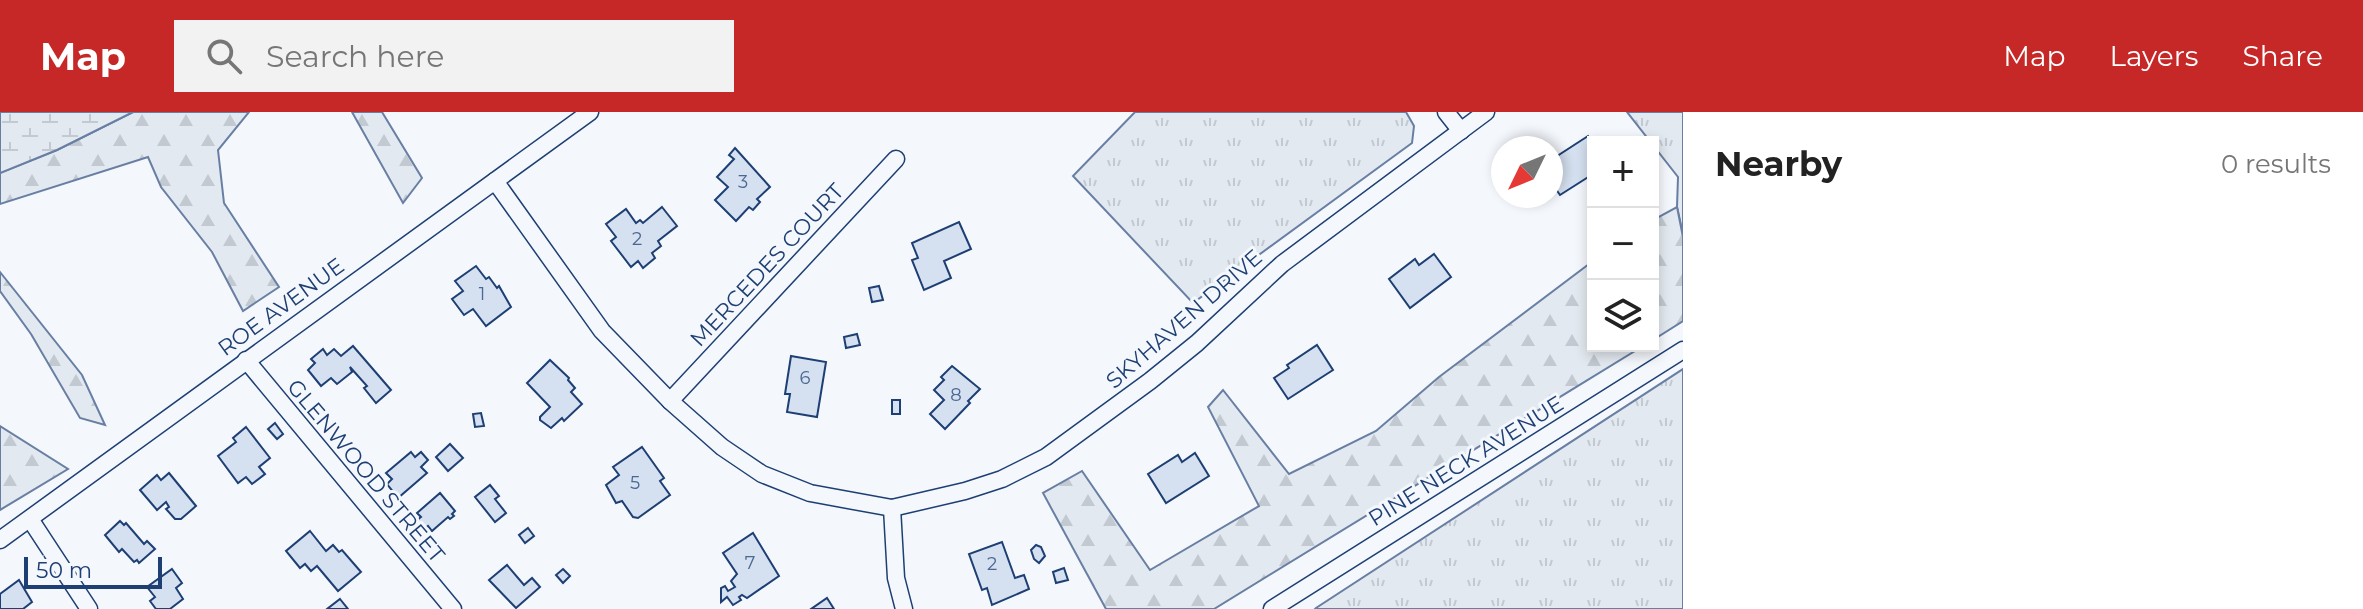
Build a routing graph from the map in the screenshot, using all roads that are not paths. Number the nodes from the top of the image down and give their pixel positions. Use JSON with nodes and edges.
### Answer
{"nodes":[{"id":1,"x":590,"y":112,"type":"edge"},
{"id":2,"x":1446,"y":112,"type":"edge"},
{"id":3,"x":1486,"y":112,"type":"edge"},
{"id":4,"x":1461,"y":131,"type":"junction"},
{"id":5,"x":896,"y":159,"type":"dead end"},
{"id":6,"x":495,"y":181,"type":"junction"},
{"id":7,"x":1683,"y":350,"type":"edge"},
{"id":8,"x":246,"y":360,"type":"junction"},
{"id":9,"x":670,"y":401,"type":"junction"},
{"id":10,"x":892,"y":508,"type":"junction"},
{"id":11,"x":30,"y":519,"type":"junction"},
{"id":12,"x":0,"y":540,"type":"edge"},
{"id":13,"x":89,"y":609,"type":"edge"},
{"id":14,"x":453,"y":609,"type":"edge"},
{"id":15,"x":904,"y":609,"type":"edge"},
{"id":16,"x":1272,"y":609,"type":"edge"}],
"edges":[{"from":1,"to":6,"type":"street","name":"ROE AVENUE"},
{"from":2,"to":4,"type":"street"},
{"from":3,"to":4,"type":"street","name":"SKYHAVEN DRIVE"},
{"from":4,"to":10,"type":"street","name":"SKYHAVEN DRIVE"},
{"from":5,"to":9,"type":"street","name":"MERCEDES COURT"},
{"from":6,"to":8,"type":"street","name":"ROE AVENUE"},
{"from":6,"to":9,"type":"street","name":"SKYHAVEN DRIVE"},
{"from":7,"to":16,"type":"street","name":"PINE NECK AVENUE"},
{"from":8,"to":11,"type":"street","name":"ROE AVENUE"},
{"from":8,"to":14,"type":"street","name":"GLENWOOD STREET"},
{"from":9,"to":10,"type":"street","name":"SKYHAVEN DRIVE"},
{"from":10,"to":15,"type":"street"},
{"from":11,"to":12,"type":"street","name":"ROE AVENUE"},
{"from":11,"to":13,"type":"street"}]}
